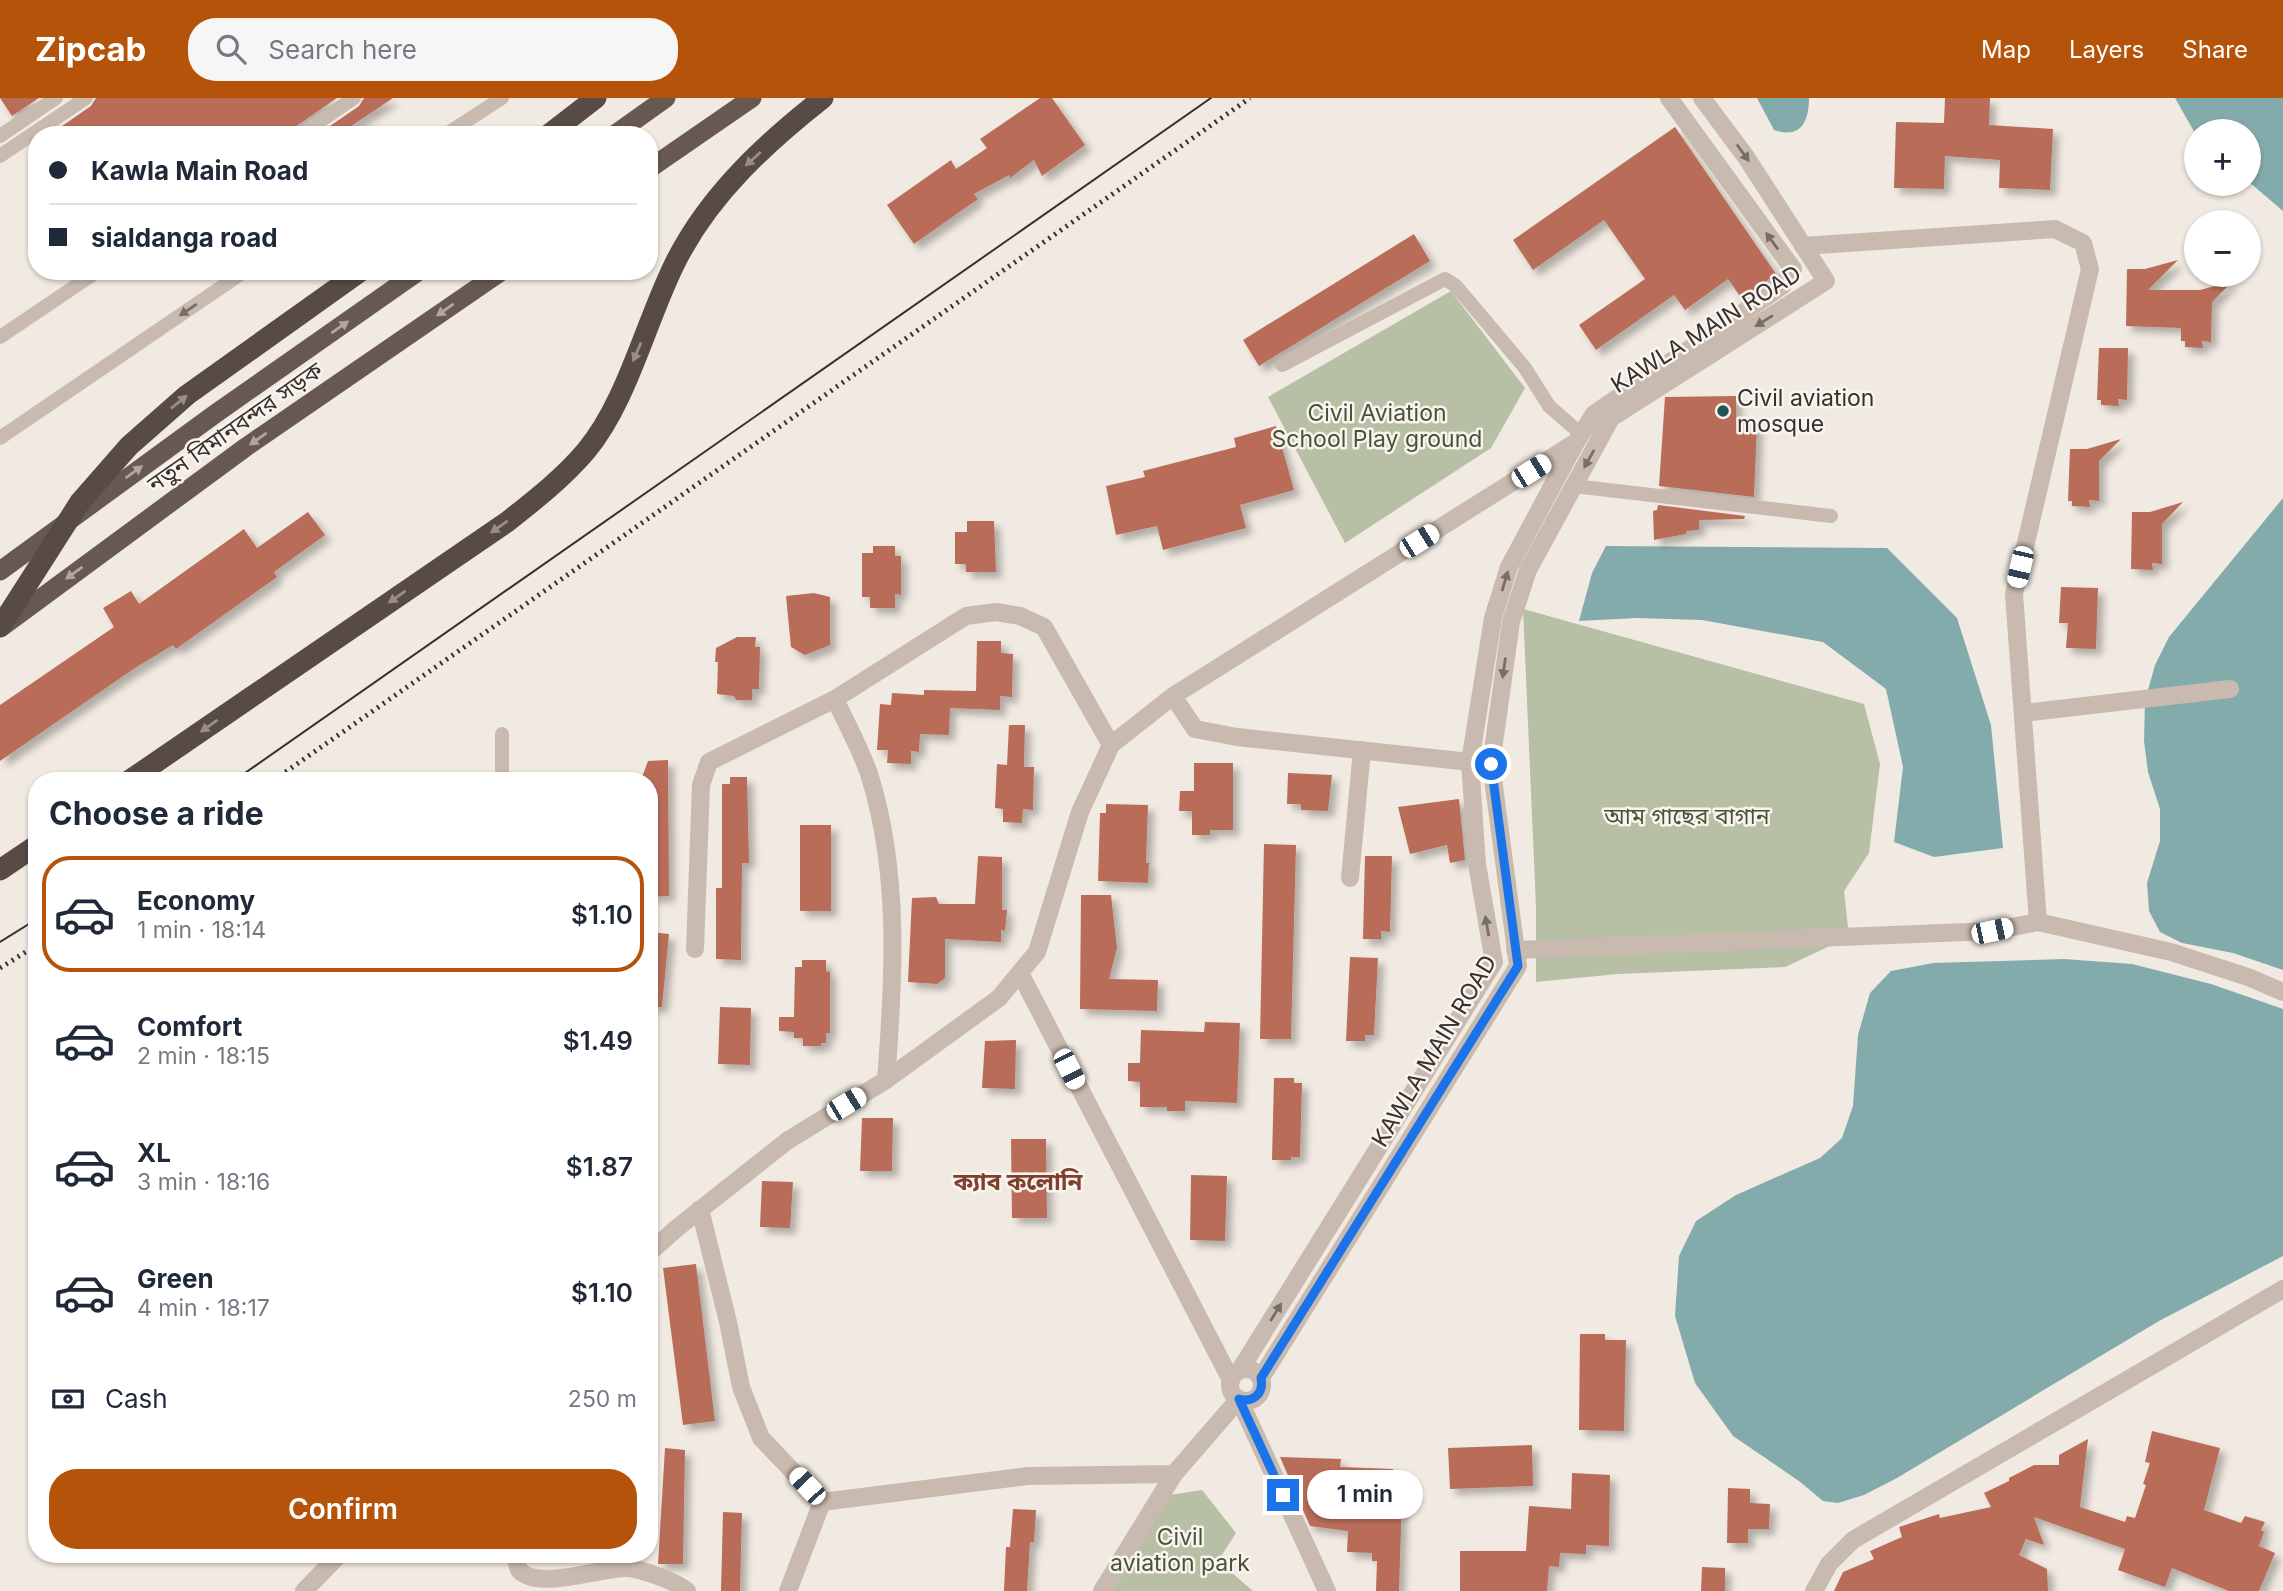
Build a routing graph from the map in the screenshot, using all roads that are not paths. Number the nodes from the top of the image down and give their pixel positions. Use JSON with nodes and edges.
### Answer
{"nodes":[{"id":1,"x":57,"y":98,"type":"edge"},
{"id":2,"x":86,"y":98,"type":"edge"},
{"id":3,"x":354,"y":98,"type":"edge"},
{"id":4,"x":502,"y":98,"type":"edge"},
{"id":5,"x":596,"y":98,"type":"edge"},
{"id":6,"x":666,"y":98,"type":"edge"},
{"id":7,"x":752,"y":98,"type":"edge"},
{"id":8,"x":823,"y":98,"type":"edge"},
{"id":9,"x":842,"y":98,"type":"edge"},
{"id":10,"x":1669,"y":98,"type":"edge"},
{"id":11,"x":1702,"y":98,"type":"edge"},
{"id":12,"x":790,"y":124,"type":"junction"},
{"id":13,"x":44,"y":126,"type":"edge"},
{"id":14,"x":313,"y":126,"type":"edge"},
{"id":15,"x":459,"y":126,"type":"edge"},
{"id":16,"x":560,"y":126,"type":"edge"},
{"id":17,"x":627,"y":126,"type":"edge"},
{"id":18,"x":0,"y":136,"type":"edge"},
{"id":19,"x":28,"y":137,"type":"edge"},
{"id":20,"x":0,"y":156,"type":"edge"},
{"id":21,"x":658,"y":163,"type":"edge"},
{"id":22,"x":1803,"y":246,"type":"junction"},
{"id":23,"x":85,"y":280,"type":"edge"},
{"id":24,"x":232,"y":280,"type":"edge"},
{"id":25,"x":348,"y":280,"type":"edge"},
{"id":26,"x":406,"y":280,"type":"edge"},
{"id":27,"x":489,"y":280,"type":"edge"},
{"id":28,"x":0,"y":337,"type":"edge"},
{"id":29,"x":1282,"y":365,"type":"dead end"},
{"id":30,"x":0,"y":438,"type":"edge"},
{"id":31,"x":1579,"y":438,"type":"junction"},
{"id":32,"x":1574,"y":486,"type":"junction"},
{"id":33,"x":1831,"y":516,"type":"dead end"},
{"id":34,"x":0,"y":571,"type":"edge"},
{"id":35,"x":0,"y":627,"type":"edge"},
{"id":36,"x":2230,"y":689,"type":"dead end"},
{"id":37,"x":1173,"y":696,"type":"junction"},
{"id":38,"x":2022,"y":713,"type":"junction"},
{"id":39,"x":502,"y":734,"type":"dead end"},
{"id":40,"x":755,"y":739,"type":"junction"},
{"id":41,"x":1111,"y":745,"type":"junction"},
{"id":42,"x":1362,"y":750,"type":"junction"},
{"id":43,"x":1470,"y":762,"type":"junction"},
{"id":44,"x":142,"y":772,"type":"edge"},
{"id":45,"x":502,"y":772,"type":"edge"},
{"id":46,"x":28,"y":851,"type":"edge"},
{"id":47,"x":0,"y":870,"type":"edge"},
{"id":48,"x":1350,"y":878,"type":"dead end"},
{"id":49,"x":2038,"y":922,"type":"junction"},
{"id":50,"x":695,"y":949,"type":"dead end"},
{"id":51,"x":1515,"y":950,"type":"junction"},
{"id":52,"x":1020,"y":973,"type":"junction"},
{"id":53,"x":2283,"y":992,"type":"edge"},
{"id":54,"x":886,"y":1080,"type":"junction"},
{"id":55,"x":700,"y":1209,"type":"junction"},
{"id":56,"x":658,"y":1245,"type":"edge"},
{"id":57,"x":2283,"y":1289,"type":"edge"},
{"id":58,"x":1235,"y":1375,"type":"junction"},
{"id":59,"x":1261,"y":1378,"type":"junction"},
{"id":60,"x":1239,"y":1399,"type":"junction"},
{"id":61,"x":1174,"y":1474,"type":"junction"},
{"id":62,"x":822,"y":1502,"type":"junction"},
{"id":63,"x":331,"y":1563,"type":"edge"},
{"id":64,"x":518,"y":1563,"type":"edge"},
{"id":65,"x":304,"y":1591,"type":"edge"},
{"id":66,"x":687,"y":1591,"type":"edge"},
{"id":67,"x":788,"y":1591,"type":"edge"},
{"id":68,"x":1102,"y":1591,"type":"edge"},
{"id":69,"x":1326,"y":1591,"type":"edge"},
{"id":70,"x":1814,"y":1591,"type":"edge"}],
"edges":[{"from":1,"to":18,"type":"lane"},
{"from":2,"to":13,"type":"lane"},
{"from":3,"to":14,"type":"lane"},
{"from":4,"to":15,"type":"lane"},
{"from":5,"to":16,"type":"highway"},
{"from":6,"to":17,"type":"highway"},
{"from":7,"to":21,"type":"highway"},
{"from":8,"to":12,"type":"highway"},
{"from":9,"to":12,"type":"highway"},
{"from":31,"to":10,"type":"street","name":"KAWLA MAIN ROAD","one_way":true},
{"from":11,"to":22,"type":"street","name":"KAWLA MAIN ROAD","one_way":true},
{"from":12,"to":44,"type":"highway","one_way":true},
{"from":19,"to":20,"type":"lane"},
{"from":22,"to":32,"type":"street","name":"KAWLA MAIN ROAD","one_way":true},
{"from":22,"to":38,"type":"street"},
{"from":23,"to":28,"type":"lane"},
{"from":24,"to":30,"type":"lane","one_way":true},
{"from":35,"to":25,"type":"highway","one_way":true},
{"from":34,"to":26,"type":"highway","name":"নতুন বিমানবন্দর সড়ক","one_way":true},
{"from":27,"to":35,"type":"highway","name":"নতুন বিমানবন্দর সড়ক","one_way":true},
{"from":29,"to":31,"type":"lane"},
{"from":31,"to":37,"type":"street"},
{"from":43,"to":31,"type":"street","name":"KAWLA MAIN ROAD","one_way":true},
{"from":32,"to":33,"type":"lane"},
{"from":32,"to":51,"type":"street","name":"KAWLA MAIN ROAD","one_way":true},
{"from":36,"to":38,"type":"street"},
{"from":37,"to":41,"type":"street"},
{"from":37,"to":42,"type":"street"},
{"from":38,"to":49,"type":"street"},
{"from":39,"to":45,"type":"lane"},
{"from":40,"to":41,"type":"street"},
{"from":40,"to":50,"type":"street"},
{"from":40,"to":54,"type":"street"},
{"from":41,"to":52,"type":"street"},
{"from":42,"to":43,"type":"street"},
{"from":42,"to":48,"type":"street"},
{"from":58,"to":43,"type":"street","name":"KAWLA MAIN ROAD","one_way":true},
{"from":46,"to":47,"type":"highway"},
{"from":49,"to":51,"type":"street"},
{"from":49,"to":53,"type":"street"},
{"from":51,"to":59,"type":"street","name":"KAWLA MAIN ROAD"},
{"from":52,"to":54,"type":"street"},
{"from":52,"to":58,"type":"street"},
{"from":54,"to":55,"type":"street"},
{"from":55,"to":56,"type":"street"},
{"from":55,"to":62,"type":"street"},
{"from":57,"to":70,"type":"street"},
{"from":58,"to":59,"type":"street"},
{"from":58,"to":60,"type":"street"},
{"from":59,"to":60,"type":"street","name":"KAWLA MAIN ROAD"},
{"from":60,"to":61,"type":"street"},
{"from":60,"to":69,"type":"street"},
{"from":61,"to":62,"type":"street"},
{"from":61,"to":68,"type":"street"},
{"from":62,"to":67,"type":"street"},
{"from":63,"to":65,"type":"street"},
{"from":64,"to":66,"type":"street"}]}
